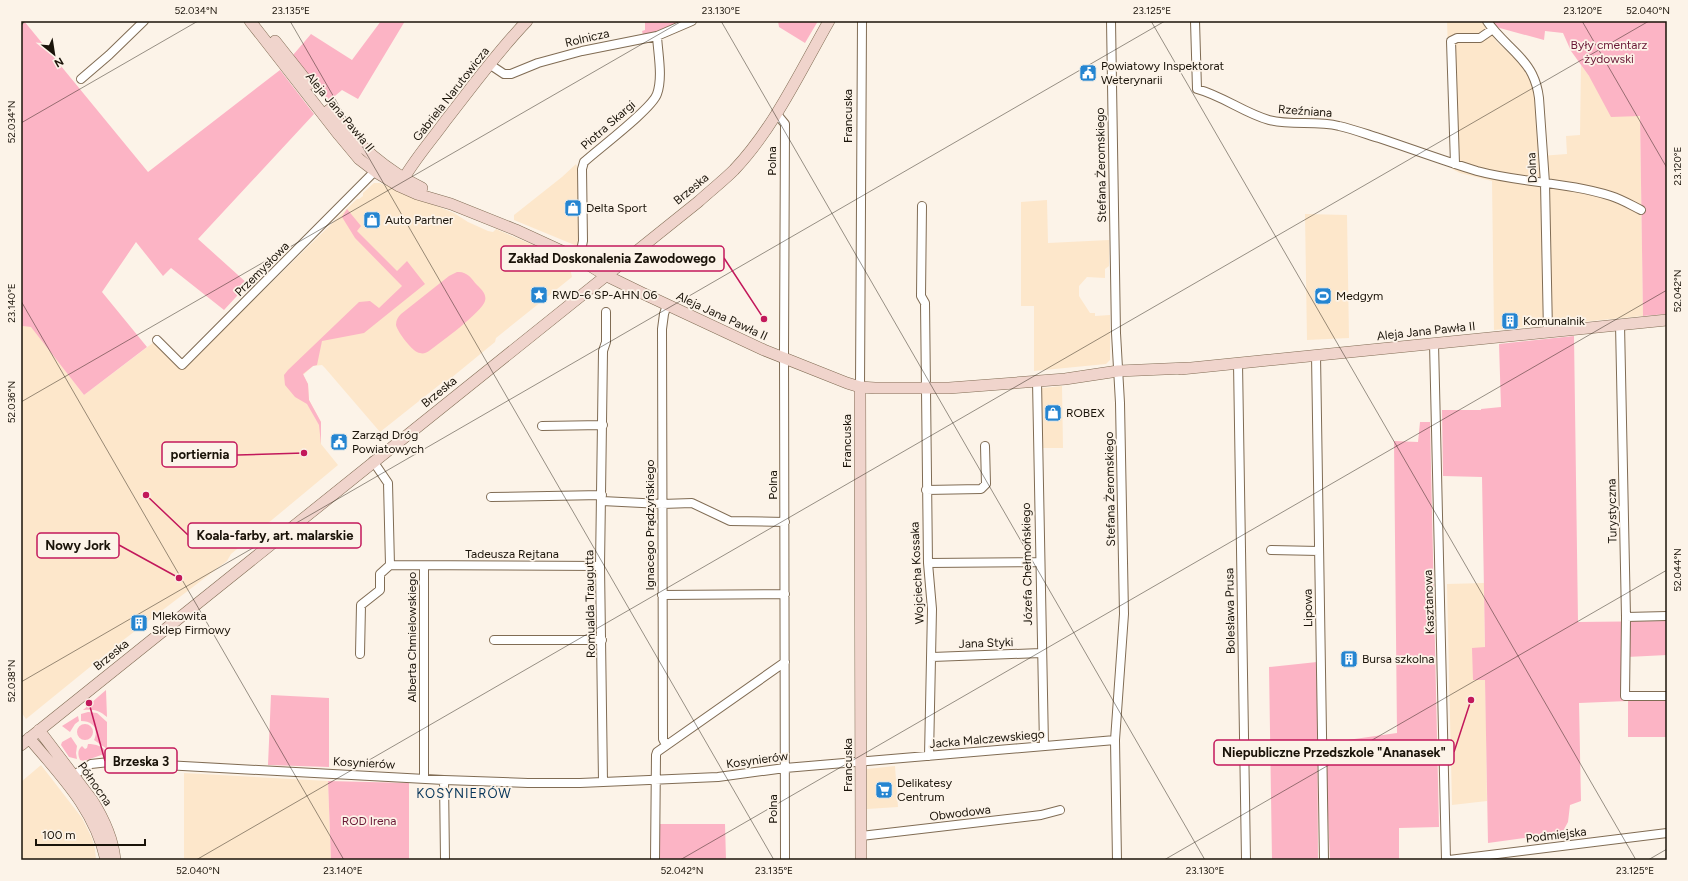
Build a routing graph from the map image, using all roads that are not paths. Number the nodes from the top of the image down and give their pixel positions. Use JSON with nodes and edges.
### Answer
{"nodes":[{"id":1,"x":144,"y":21,"type":"edge"},
{"id":2,"x":250,"y":21,"type":"edge"},
{"id":3,"x":259,"y":21,"type":"edge"},
{"id":4,"x":527,"y":21,"type":"edge"},
{"id":5,"x":689,"y":21,"type":"edge"},
{"id":6,"x":829,"y":21,"type":"edge"},
{"id":7,"x":862,"y":21,"type":"edge"},
{"id":8,"x":1111,"y":21,"type":"edge"},
{"id":9,"x":1195,"y":21,"type":"edge"},
{"id":10,"x":1487,"y":21,"type":"edge"},
{"id":11,"x":1493,"y":29,"type":"junction"},
{"id":12,"x":657,"y":36,"type":"junction"},
{"id":13,"x":286,"y":61,"type":"junction"},
{"id":14,"x":489,"y":64,"type":"junction"},
{"id":15,"x":81,"y":79,"type":"dead end"},
{"id":16,"x":776,"y":113,"type":"junction"},
{"id":17,"x":414,"y":163,"type":"junction"},
{"id":18,"x":1455,"y":164,"type":"junction"},
{"id":19,"x":382,"y":168,"type":"junction"},
{"id":20,"x":401,"y":182,"type":"junction"},
{"id":21,"x":1545,"y":183,"type":"junction"},
{"id":22,"x":922,"y":206,"type":"dead end"},
{"id":23,"x":1641,"y":210,"type":"dead end"},
{"id":24,"x":579,"y":259,"type":"junction"},
{"id":25,"x":605,"y":275,"type":"junction"},
{"id":26,"x":667,"y":305,"type":"junction"},
{"id":27,"x":606,"y":312,"type":"dead end"},
{"id":28,"x":1667,"y":320,"type":"edge"},
{"id":29,"x":1620,"y":324,"type":"junction"},
{"id":30,"x":1548,"y":332,"type":"junction"},
{"id":31,"x":158,"y":340,"type":"dead end"},
{"id":32,"x":1434,"y":343,"type":"junction"},
{"id":33,"x":1316,"y":355,"type":"junction"},
{"id":34,"x":784,"y":359,"type":"junction"},
{"id":35,"x":1238,"y":363,"type":"junction"},
{"id":36,"x":1118,"y":374,"type":"junction"},
{"id":37,"x":1037,"y":381,"type":"junction"},
{"id":38,"x":860,"y":387,"type":"junction"},
{"id":39,"x":925,"y":389,"type":"junction"},
{"id":40,"x":603,"y":425,"type":"junction"},
{"id":41,"x":542,"y":426,"type":"dead end"},
{"id":42,"x":985,"y":446,"type":"dead end"},
{"id":43,"x":373,"y":462,"type":"junction"},
{"id":44,"x":926,"y":490,"type":"junction"},
{"id":45,"x":491,"y":497,"type":"dead end"},
{"id":46,"x":602,"y":498,"type":"junction"},
{"id":47,"x":662,"y":504,"type":"junction"},
{"id":48,"x":785,"y":522,"type":"junction"},
{"id":49,"x":1271,"y":550,"type":"dead end"},
{"id":50,"x":1319,"y":551,"type":"junction"},
{"id":51,"x":1039,"y":562,"type":"junction"},
{"id":52,"x":928,"y":563,"type":"junction"},
{"id":53,"x":390,"y":565,"type":"junction"},
{"id":54,"x":424,"y":566,"type":"junction"},
{"id":55,"x":600,"y":566,"type":"junction"},
{"id":56,"x":785,"y":594,"type":"junction"},
{"id":57,"x":662,"y":595,"type":"junction"},
{"id":58,"x":1626,"y":616,"type":"junction"},
{"id":59,"x":1667,"y":616,"type":"edge"},
{"id":60,"x":494,"y":640,"type":"dead end"},
{"id":61,"x":602,"y":640,"type":"junction"},
{"id":62,"x":1041,"y":653,"type":"junction"},
{"id":63,"x":360,"y":654,"type":"dead end"},
{"id":64,"x":932,"y":657,"type":"junction"},
{"id":65,"x":785,"y":662,"type":"junction"},
{"id":66,"x":1667,"y":696,"type":"edge"},
{"id":67,"x":39,"y":730,"type":"junction"},
{"id":68,"x":1115,"y":740,"type":"junction"},
{"id":69,"x":25,"y":741,"type":"edge"},
{"id":70,"x":666,"y":745,"type":"junction"},
{"id":71,"x":1044,"y":746,"type":"junction"},
{"id":72,"x":929,"y":756,"type":"junction"},
{"id":73,"x":861,"y":762,"type":"junction"},
{"id":74,"x":785,"y":768,"type":"junction"},
{"id":75,"x":74,"y":775,"type":"junction"},
{"id":76,"x":424,"y":778,"type":"junction"},
{"id":77,"x":444,"y":780,"type":"junction"},
{"id":78,"x":656,"y":780,"type":"junction"},
{"id":79,"x":603,"y":782,"type":"junction"},
{"id":80,"x":1060,"y":810,"type":"dead end"},
{"id":81,"x":1667,"y":833,"type":"edge"},
{"id":82,"x":861,"y":836,"type":"junction"},
{"id":83,"x":106,"y":860,"type":"edge"},
{"id":84,"x":115,"y":860,"type":"edge"},
{"id":85,"x":444,"y":860,"type":"edge"},
{"id":86,"x":655,"y":860,"type":"edge"},
{"id":87,"x":785,"y":860,"type":"edge"},
{"id":88,"x":861,"y":860,"type":"edge"},
{"id":89,"x":1117,"y":860,"type":"edge"},
{"id":90,"x":1246,"y":860,"type":"edge"},
{"id":91,"x":1324,"y":860,"type":"edge"},
{"id":92,"x":1448,"y":860,"type":"edge"}],
"edges":[{"from":1,"to":15,"type":"street"},
{"from":2,"to":13,"type":"street","name":"Aleja Jana Pawła II"},
{"from":3,"to":13,"type":"street","name":"Aleja Jana Pawła II"},
{"from":4,"to":14,"type":"street","name":"Gabriela Narutowicza"},
{"from":5,"to":12,"type":"street","name":"Rolnicza"},
{"from":6,"to":16,"type":"street","name":"Brzeska"},
{"from":7,"to":38,"type":"street","name":"Francuska"},
{"from":8,"to":36,"type":"street","name":"Stefana Żeromskiego"},
{"from":9,"to":18,"type":"street","name":"Rzeźniana"},
{"from":10,"to":11,"type":"street","name":"Dolna"},
{"from":11,"to":18,"type":"street"},
{"from":11,"to":21,"type":"street","name":"Dolna"},
{"from":12,"to":14,"type":"street","name":"Rolnicza"},
{"from":12,"to":24,"type":"street","name":"Piotra Skargi"},
{"from":13,"to":19,"type":"street","name":"Aleja Jana Pawła II"},
{"from":14,"to":17,"type":"street","name":"Gabriela Narutowicza"},
{"from":16,"to":25,"type":"street","name":"Brzeska"},
{"from":16,"to":34,"type":"street","name":"Polna"},
{"from":17,"to":19,"type":"street"},
{"from":17,"to":20,"type":"street","name":"Gabriela Narutowicza"},
{"from":18,"to":21,"type":"street","name":"Rzeźniana"},
{"from":19,"to":20,"type":"street","name":"Aleja Jana Pawła II"},
{"from":19,"to":31,"type":"street","name":"Przemysłowa"},
{"from":20,"to":24,"type":"street","name":"Aleja Jana Pawła II"},
{"from":21,"to":23,"type":"street","name":"Rzeźniana"},
{"from":21,"to":30,"type":"street","name":"Dolna"},
{"from":22,"to":39,"type":"street"},
{"from":24,"to":25,"type":"street","name":"Aleja Jana Pawła II"},
{"from":25,"to":26,"type":"street","name":"Aleja Jana Pawła II"},
{"from":25,"to":43,"type":"street","name":"Brzeska"},
{"from":26,"to":34,"type":"street","name":"Aleja Jana Pawła II"},
{"from":26,"to":47,"type":"street","name":"Ignacego Prądzyńskiego"},
{"from":27,"to":40,"type":"street","name":"Romualda Traugutta"},
{"from":28,"to":29,"type":"street","name":"Aleja Jana Pawła II"},
{"from":29,"to":30,"type":"street","name":"Aleja Jana Pawła II"},
{"from":29,"to":58,"type":"street","name":"Turystyczna"},
{"from":30,"to":32,"type":"street","name":"Aleja Jana Pawła II"},
{"from":32,"to":33,"type":"street","name":"Aleja Jana Pawła II"},
{"from":32,"to":92,"type":"street","name":"Kasztanowa"},
{"from":33,"to":35,"type":"street","name":"Aleja Jana Pawła II"},
{"from":33,"to":50,"type":"street","name":"Lipowa"},
{"from":34,"to":38,"type":"street","name":"Aleja Jana Pawła II"},
{"from":34,"to":48,"type":"street","name":"Polna"},
{"from":35,"to":36,"type":"street","name":"Aleja Jana Pawła II"},
{"from":35,"to":90,"type":"street","name":"Bolesława Prusa"},
{"from":36,"to":37,"type":"street","name":"Aleja Jana Pawła II"},
{"from":36,"to":68,"type":"street","name":"Stefana Żeromskiego"},
{"from":37,"to":39,"type":"street","name":"Aleja Jana Pawła II"},
{"from":37,"to":51,"type":"street","name":"Józefa Chełmońskiego"},
{"from":38,"to":39,"type":"street","name":"Aleja Jana Pawła II"},
{"from":38,"to":73,"type":"street","name":"Francuska"},
{"from":39,"to":44,"type":"street","name":"Wojciecha Kossaka"},
{"from":40,"to":41,"type":"street"},
{"from":40,"to":46,"type":"street","name":"Romualda Traugutta"},
{"from":42,"to":44,"type":"street"},
{"from":43,"to":53,"type":"street","name":"Alberta Chmielowskiego"},
{"from":43,"to":67,"type":"street","name":"Brzeska"},
{"from":44,"to":52,"type":"street","name":"Wojciecha Kossaka"},
{"from":45,"to":46,"type":"street"},
{"from":46,"to":47,"type":"street"},
{"from":46,"to":55,"type":"street","name":"Romualda Traugutta"},
{"from":47,"to":48,"type":"street"},
{"from":47,"to":57,"type":"street","name":"Ignacego Prądzyńskiego"},
{"from":48,"to":56,"type":"street","name":"Polna"},
{"from":49,"to":50,"type":"street"},
{"from":50,"to":91,"type":"street","name":"Lipowa"},
{"from":51,"to":52,"type":"street"},
{"from":51,"to":62,"type":"street","name":"Józefa Chełmońskiego"},
{"from":52,"to":64,"type":"street","name":"Wojciecha Kossaka"},
{"from":53,"to":54,"type":"street","name":"Alberta Chmielowskiego"},
{"from":53,"to":63,"type":"street"},
{"from":54,"to":55,"type":"street","name":"Tadeusza Rejtana"},
{"from":54,"to":76,"type":"street","name":"Alberta Chmielowskiego"},
{"from":55,"to":61,"type":"street","name":"Romualda Traugutta"},
{"from":56,"to":57,"type":"street"},
{"from":56,"to":65,"type":"street","name":"Polna"},
{"from":57,"to":70,"type":"street","name":"Ignacego Prądzyńskiego"},
{"from":58,"to":59,"type":"street"},
{"from":58,"to":66,"type":"street","name":"Turystyczna"},
{"from":60,"to":61,"type":"street"},
{"from":61,"to":79,"type":"street","name":"Romualda Traugutta"},
{"from":62,"to":64,"type":"street","name":"Jana Styki"},
{"from":62,"to":71,"type":"street","name":"Józefa Chełmońskiego"},
{"from":64,"to":72,"type":"street","name":"Wojciecha Kossaka"},
{"from":65,"to":70,"type":"street"},
{"from":65,"to":74,"type":"street","name":"Polna"},
{"from":67,"to":69,"type":"street","name":"Brzeska"},
{"from":67,"to":75,"type":"street","name":"Północna"},
{"from":68,"to":71,"type":"street","name":"Jacka Malczewskiego"},
{"from":68,"to":89,"type":"street","name":"Stefana Żeromskiego"},
{"from":69,"to":83,"type":"street","name":"Północna"},
{"from":70,"to":78,"type":"street"},
{"from":71,"to":72,"type":"street","name":"Jacka Malczewskiego"},
{"from":72,"to":73,"type":"street","name":"Jacka Malczewskiego"},
{"from":73,"to":74,"type":"street","name":"Kosynierów"},
{"from":73,"to":82,"type":"street","name":"Francuska"},
{"from":74,"to":78,"type":"street","name":"Kosynierów"},
{"from":74,"to":87,"type":"street","name":"Polna"},
{"from":75,"to":76,"type":"street","name":"Kosynierów"},
{"from":75,"to":84,"type":"street","name":"Północna"},
{"from":76,"to":77,"type":"street","name":"Kosynierów"},
{"from":77,"to":79,"type":"street","name":"Kosynierów"},
{"from":77,"to":85,"type":"street"},
{"from":78,"to":79,"type":"street","name":"Kosynierów"},
{"from":78,"to":86,"type":"street"},
{"from":80,"to":82,"type":"street","name":"Obwodowa"},
{"from":81,"to":92,"type":"street","name":"Podmiejska"},
{"from":82,"to":88,"type":"street","name":"Francuska"}]}
